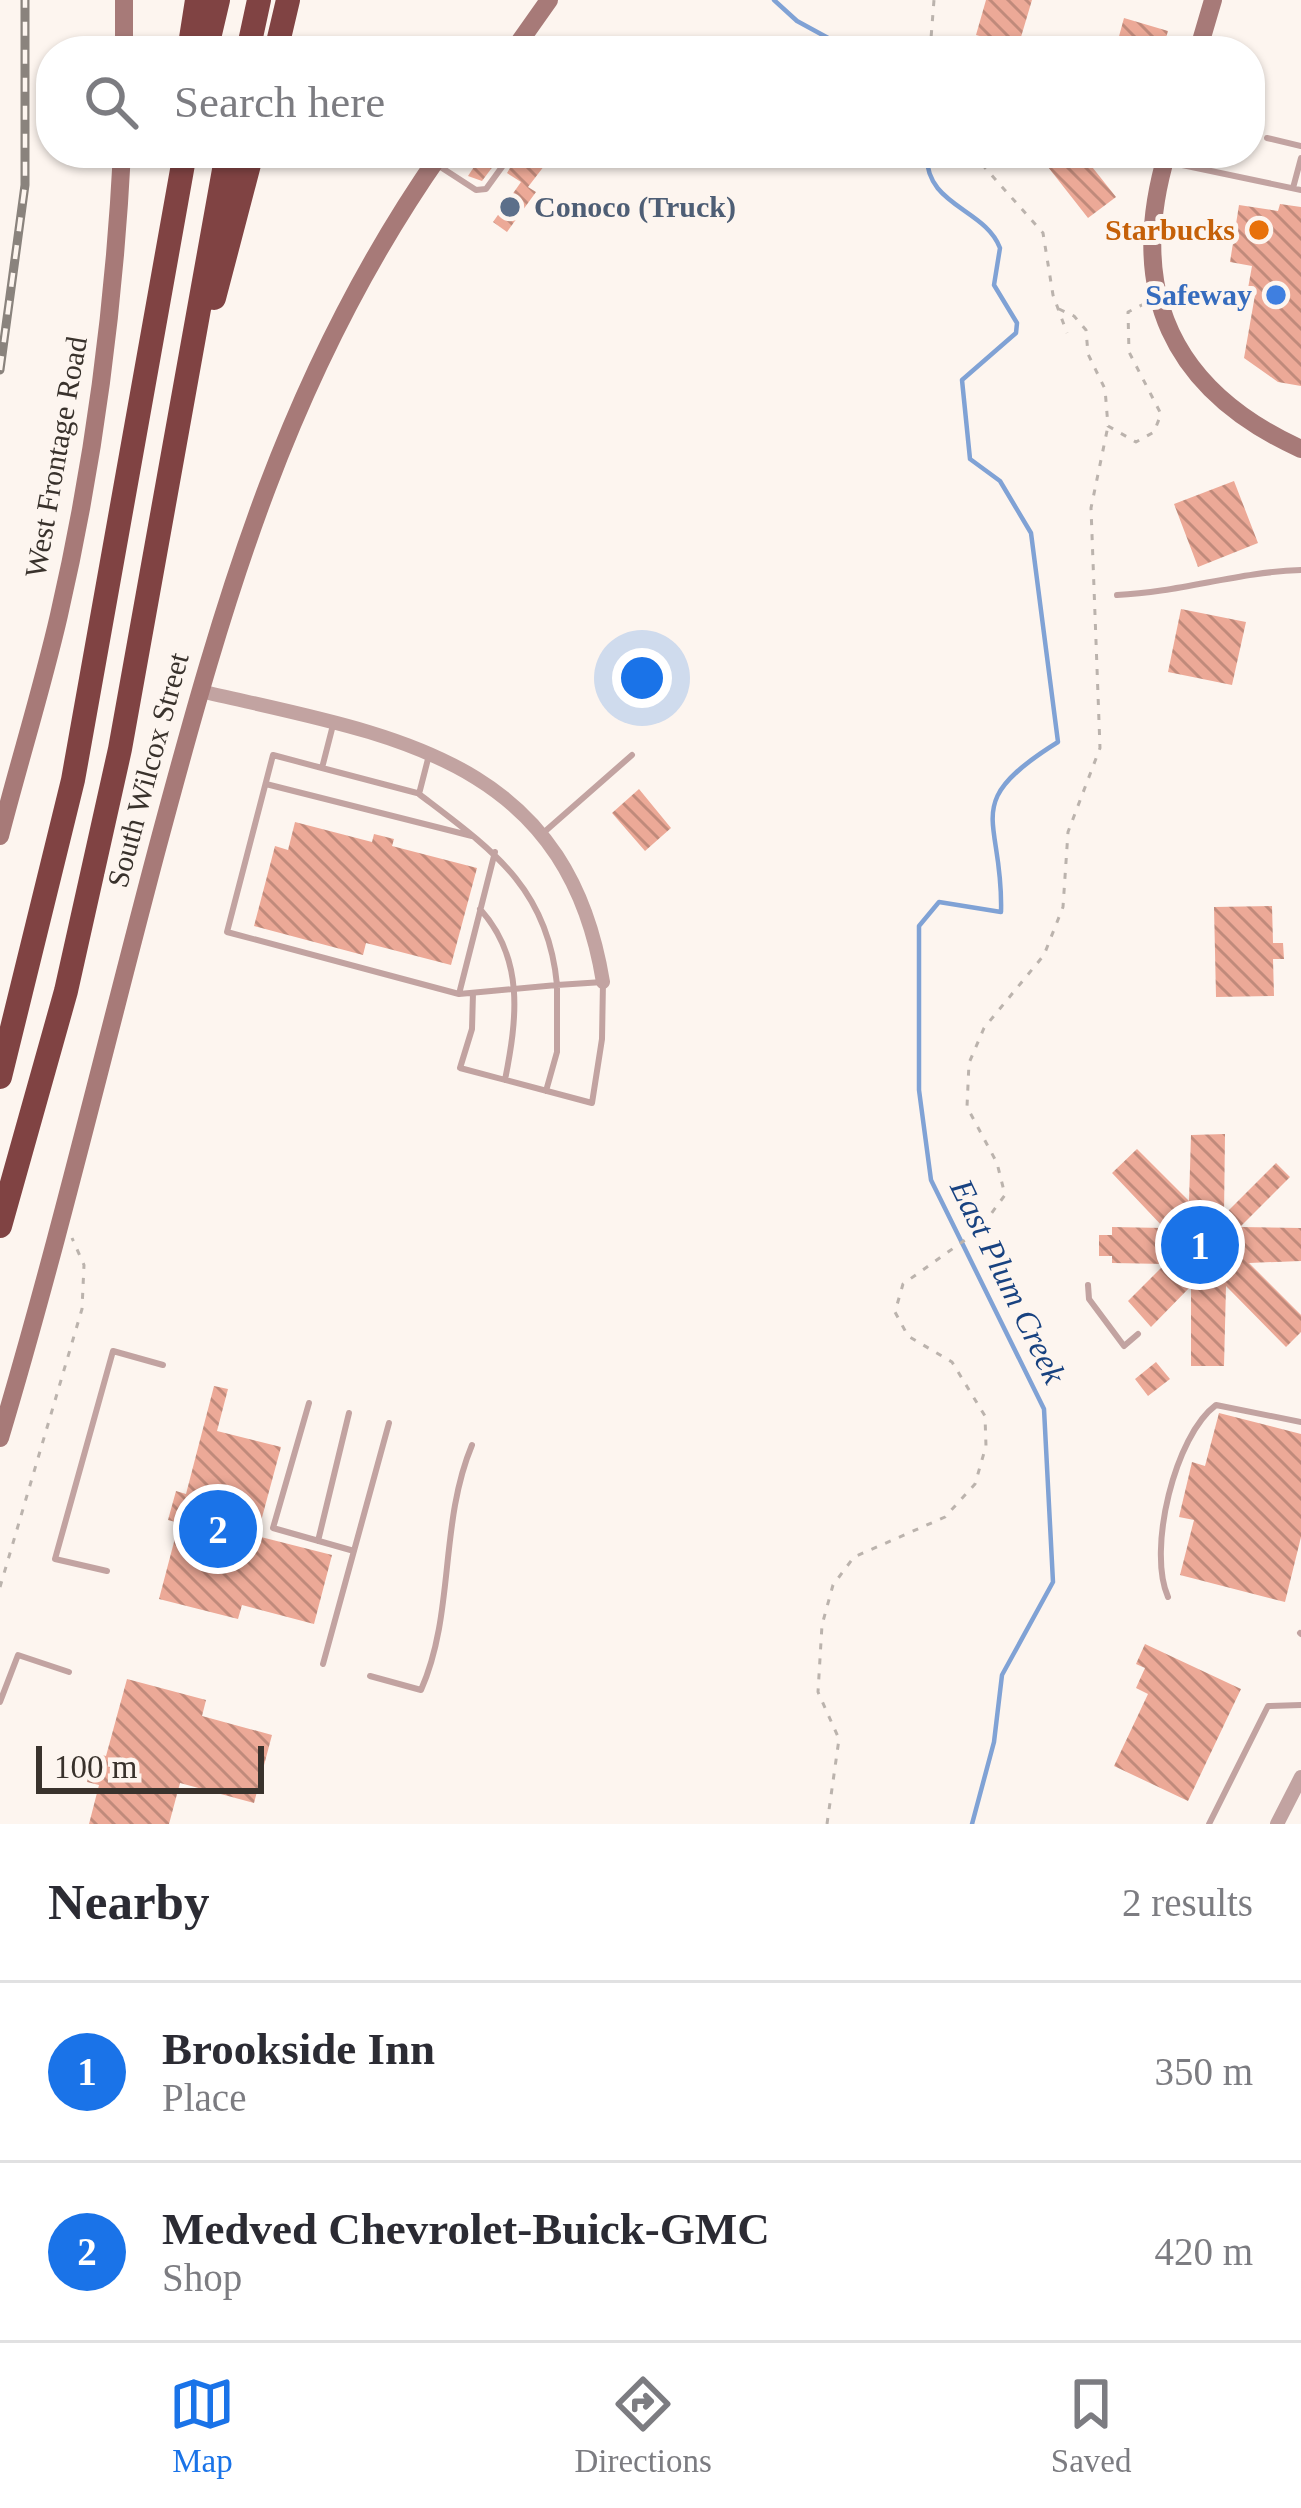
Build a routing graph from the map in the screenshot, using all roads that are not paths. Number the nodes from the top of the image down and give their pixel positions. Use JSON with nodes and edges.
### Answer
{"nodes":[{"id":1,"x":124,"y":0,"type":"edge"},
{"id":2,"x":197,"y":0,"type":"edge"},
{"id":3,"x":218,"y":0,"type":"edge"},
{"id":4,"x":260,"y":0,"type":"edge"},
{"id":5,"x":288,"y":0,"type":"edge"},
{"id":6,"x":549,"y":0,"type":"edge"},
{"id":7,"x":1213,"y":0,"type":"edge"},
{"id":8,"x":124,"y":36,"type":"edge"},
{"id":9,"x":191,"y":36,"type":"edge"},
{"id":10,"x":210,"y":36,"type":"edge"},
{"id":11,"x":252,"y":36,"type":"edge"},
{"id":12,"x":280,"y":36,"type":"edge"},
{"id":13,"x":524,"y":36,"type":"edge"},
{"id":14,"x":1202,"y":36,"type":"edge"},
{"id":15,"x":1268,"y":138,"type":"dead end"},
{"id":16,"x":1301,"y":146,"type":"edge"},
{"id":17,"x":1301,"y":158,"type":"edge"},
{"id":18,"x":121,"y":168,"type":"edge"},
{"id":19,"x":173,"y":168,"type":"edge"},
{"id":20,"x":182,"y":168,"type":"edge"},
{"id":21,"x":223,"y":168,"type":"edge"},
{"id":22,"x":248,"y":168,"type":"edge"},
{"id":23,"x":432,"y":168,"type":"edge"},
{"id":24,"x":450,"y":168,"type":"edge"},
{"id":25,"x":501,"y":168,"type":"edge"},
{"id":26,"x":1164,"y":168,"type":"edge"},
{"id":27,"x":1211,"y":168,"type":"edge"},
{"id":28,"x":1297,"y":189,"type":"edge"},
{"id":29,"x":1301,"y":448,"type":"edge"},
{"id":30,"x":169,"y":481,"type":"junction"},
{"id":31,"x":116,"y":556,"type":"junction"},
{"id":32,"x":1301,"y":570,"type":"edge"},
{"id":33,"x":1117,"y":595,"type":"dead end"},
{"id":34,"x":200,"y":691,"type":"junction"},
{"id":35,"x":333,"y":725,"type":"junction"},
{"id":36,"x":430,"y":753,"type":"junction"},
{"id":37,"x":632,"y":755,"type":"dead end"},
{"id":38,"x":322,"y":768,"type":"junction"},
{"id":39,"x":266,"y":784,"type":"junction"},
{"id":40,"x":419,"y":794,"type":"junction"},
{"id":41,"x":542,"y":834,"type":"junction"},
{"id":42,"x":0,"y":836,"type":"edge"},
{"id":43,"x":475,"y":837,"type":"junction"},
{"id":44,"x":495,"y":852,"type":"junction"},
{"id":45,"x":479,"y":910,"type":"junction"},
{"id":46,"x":603,"y":982,"type":"junction"},
{"id":47,"x":556,"y":986,"type":"junction"},
{"id":48,"x":514,"y":989,"type":"junction"},
{"id":49,"x":473,"y":993,"type":"junction"},
{"id":50,"x":459,"y":994,"type":"junction"},
{"id":51,"x":0,"y":1077,"type":"edge"},
{"id":52,"x":505,"y":1080,"type":"junction"},
{"id":53,"x":546,"y":1091,"type":"junction"},
{"id":54,"x":0,"y":1226,"type":"edge"},
{"id":55,"x":1088,"y":1285,"type":"dead end"},
{"id":56,"x":1138,"y":1334,"type":"dead end"},
{"id":57,"x":163,"y":1365,"type":"dead end"},
{"id":58,"x":309,"y":1403,"type":"dead end"},
{"id":59,"x":349,"y":1413,"type":"dead end"},
{"id":60,"x":1301,"y":1422,"type":"edge"},
{"id":61,"x":389,"y":1424,"type":"dead end"},
{"id":62,"x":0,"y":1438,"type":"edge"},
{"id":63,"x":472,"y":1445,"type":"dead end"},
{"id":64,"x":318,"y":1541,"type":"junction"},
{"id":65,"x":354,"y":1551,"type":"junction"},
{"id":66,"x":107,"y":1571,"type":"dead end"},
{"id":67,"x":1168,"y":1597,"type":"dead end"},
{"id":68,"x":323,"y":1664,"type":"dead end"},
{"id":69,"x":69,"y":1672,"type":"dead end"},
{"id":70,"x":370,"y":1676,"type":"dead end"},
{"id":71,"x":0,"y":1702,"type":"edge"},
{"id":72,"x":1301,"y":1705,"type":"edge"},
{"id":73,"x":1301,"y":1777,"type":"edge"},
{"id":74,"x":1209,"y":1824,"type":"edge"},
{"id":75,"x":1277,"y":1824,"type":"edge"}],
"edges":[{"from":1,"to":8,"type":"main road"},
{"from":2,"to":9,"type":"highway"},
{"from":3,"to":10,"type":"highway"},
{"from":4,"to":11,"type":"highway"},
{"from":5,"to":12,"type":"highway"},
{"from":6,"to":13,"type":"main road"},
{"from":7,"to":14,"type":"main road"},
{"from":15,"to":16,"type":"lane"},
{"from":17,"to":28,"type":"lane"},
{"from":18,"to":42,"type":"main road","name":"West Frontage Road"},
{"from":19,"to":31,"type":"highway"},
{"from":20,"to":31,"type":"highway"},
{"from":21,"to":30,"type":"highway"},
{"from":22,"to":30,"type":"highway"},
{"from":23,"to":34,"type":"main road","name":"South Wilcox Street"},
{"from":24,"to":25,"type":"lane"},
{"from":26,"to":29,"type":"main road"},
{"from":27,"to":28,"type":"lane"},
{"from":30,"to":54,"type":"highway"},
{"from":31,"to":51,"type":"highway"},
{"from":32,"to":33,"type":"lane"},
{"from":34,"to":35,"type":"street"},
{"from":34,"to":62,"type":"main road","name":"South Wilcox Street"},
{"from":35,"to":36,"type":"street"},
{"from":35,"to":38,"type":"lane"},
{"from":36,"to":40,"type":"lane"},
{"from":36,"to":41,"type":"street"},
{"from":37,"to":41,"type":"lane"},
{"from":38,"to":39,"type":"lane"},
{"from":38,"to":40,"type":"lane"},
{"from":39,"to":43,"type":"lane"},
{"from":39,"to":50,"type":"lane"},
{"from":40,"to":43,"type":"lane"},
{"from":41,"to":46,"type":"street"},
{"from":43,"to":44,"type":"lane"},
{"from":44,"to":45,"type":"lane"},
{"from":44,"to":47,"type":"lane"},
{"from":45,"to":48,"type":"lane"},
{"from":45,"to":50,"type":"lane"},
{"from":46,"to":47,"type":"lane"},
{"from":46,"to":53,"type":"lane"},
{"from":47,"to":48,"type":"lane"},
{"from":47,"to":53,"type":"lane"},
{"from":48,"to":49,"type":"lane"},
{"from":48,"to":52,"type":"lane"},
{"from":49,"to":50,"type":"lane"},
{"from":49,"to":52,"type":"lane"},
{"from":52,"to":53,"type":"lane"},
{"from":55,"to":56,"type":"lane"},
{"from":57,"to":66,"type":"lane"},
{"from":58,"to":64,"type":"lane"},
{"from":59,"to":64,"type":"lane"},
{"from":60,"to":67,"type":"lane"},
{"from":61,"to":65,"type":"lane"},
{"from":63,"to":70,"type":"lane"},
{"from":64,"to":65,"type":"lane"},
{"from":65,"to":68,"type":"lane"},
{"from":69,"to":71,"type":"lane"},
{"from":72,"to":74,"type":"lane"},
{"from":73,"to":75,"type":"street"}]}
